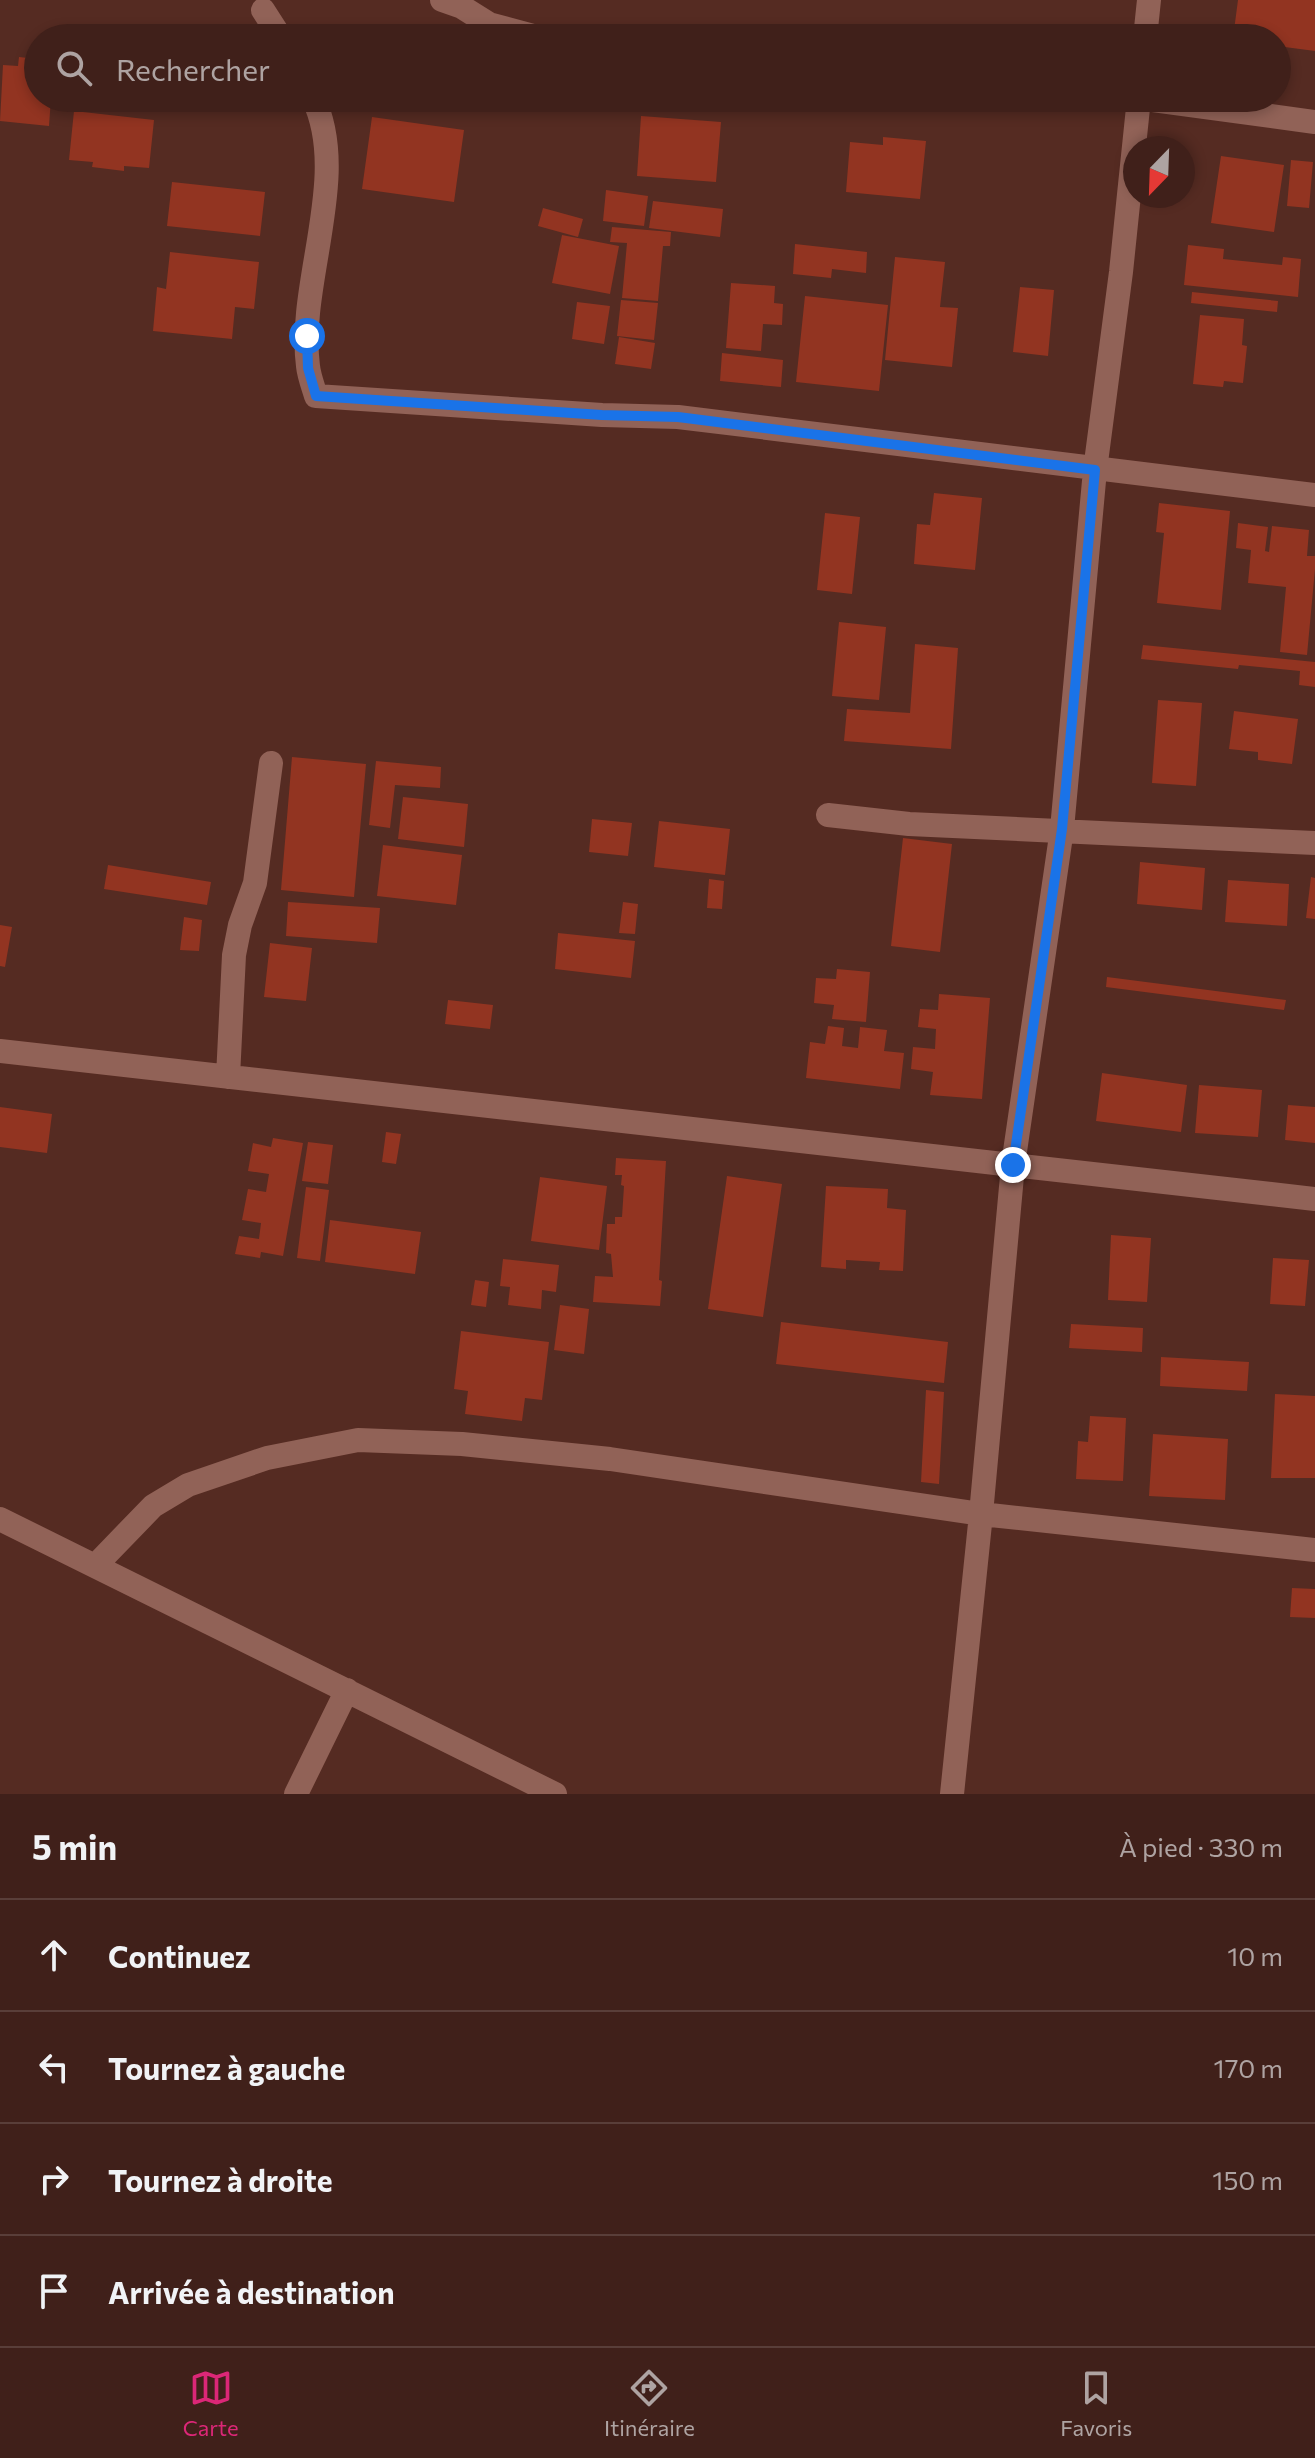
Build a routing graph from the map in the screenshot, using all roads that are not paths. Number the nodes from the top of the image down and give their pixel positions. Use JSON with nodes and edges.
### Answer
{"nodes":[{"id":1,"x":442,"y":0,"type":"edge"},
{"id":2,"x":1149,"y":0,"type":"edge"},
{"id":3,"x":263,"y":10,"type":"dead end"},
{"id":4,"x":272,"y":24,"type":"edge"},
{"id":5,"x":489,"y":24,"type":"edge"},
{"id":6,"x":1146,"y":24,"type":"edge"},
{"id":7,"x":320,"y":112,"type":"edge"},
{"id":8,"x":1137,"y":112,"type":"edge"},
{"id":9,"x":1241,"y":112,"type":"edge"},
{"id":10,"x":1315,"y":122,"type":"edge"},
{"id":11,"x":1095,"y":470,"type":"junction"},
{"id":12,"x":1315,"y":495,"type":"edge"},
{"id":13,"x":271,"y":763,"type":"dead end"},
{"id":14,"x":828,"y":815,"type":"dead end"},
{"id":15,"x":1062,"y":829,"type":"junction"},
{"id":16,"x":1315,"y":843,"type":"edge"},
{"id":17,"x":0,"y":1051,"type":"edge"},
{"id":18,"x":228,"y":1077,"type":"junction"},
{"id":19,"x":1013,"y":1165,"type":"junction"},
{"id":20,"x":1315,"y":1199,"type":"edge"},
{"id":21,"x":981,"y":1514,"type":"junction"},
{"id":22,"x":0,"y":1519,"type":"edge"},
{"id":23,"x":1315,"y":1550,"type":"edge"},
{"id":24,"x":95,"y":1566,"type":"junction"},
{"id":25,"x":347,"y":1690,"type":"junction"},
{"id":26,"x":296,"y":1794,"type":"edge"},
{"id":27,"x":555,"y":1794,"type":"edge"},
{"id":28,"x":952,"y":1794,"type":"edge"}],
"edges":[{"from":1,"to":5,"type":"street"},
{"from":2,"to":6,"type":"street"},
{"from":3,"to":4,"type":"street"},
{"from":7,"to":11,"type":"street"},
{"from":8,"to":11,"type":"street"},
{"from":9,"to":10,"type":"street"},
{"from":11,"to":12,"type":"street"},
{"from":11,"to":15,"type":"street"},
{"from":13,"to":18,"type":"street"},
{"from":14,"to":15,"type":"street"},
{"from":15,"to":16,"type":"street"},
{"from":15,"to":19,"type":"street"},
{"from":17,"to":18,"type":"street"},
{"from":18,"to":19,"type":"street"},
{"from":19,"to":20,"type":"street"},
{"from":19,"to":21,"type":"street"},
{"from":21,"to":23,"type":"street"},
{"from":21,"to":24,"type":"street"},
{"from":21,"to":28,"type":"street"},
{"from":22,"to":24,"type":"street"},
{"from":24,"to":25,"type":"street"},
{"from":25,"to":26,"type":"street"},
{"from":25,"to":27,"type":"street"}]}
